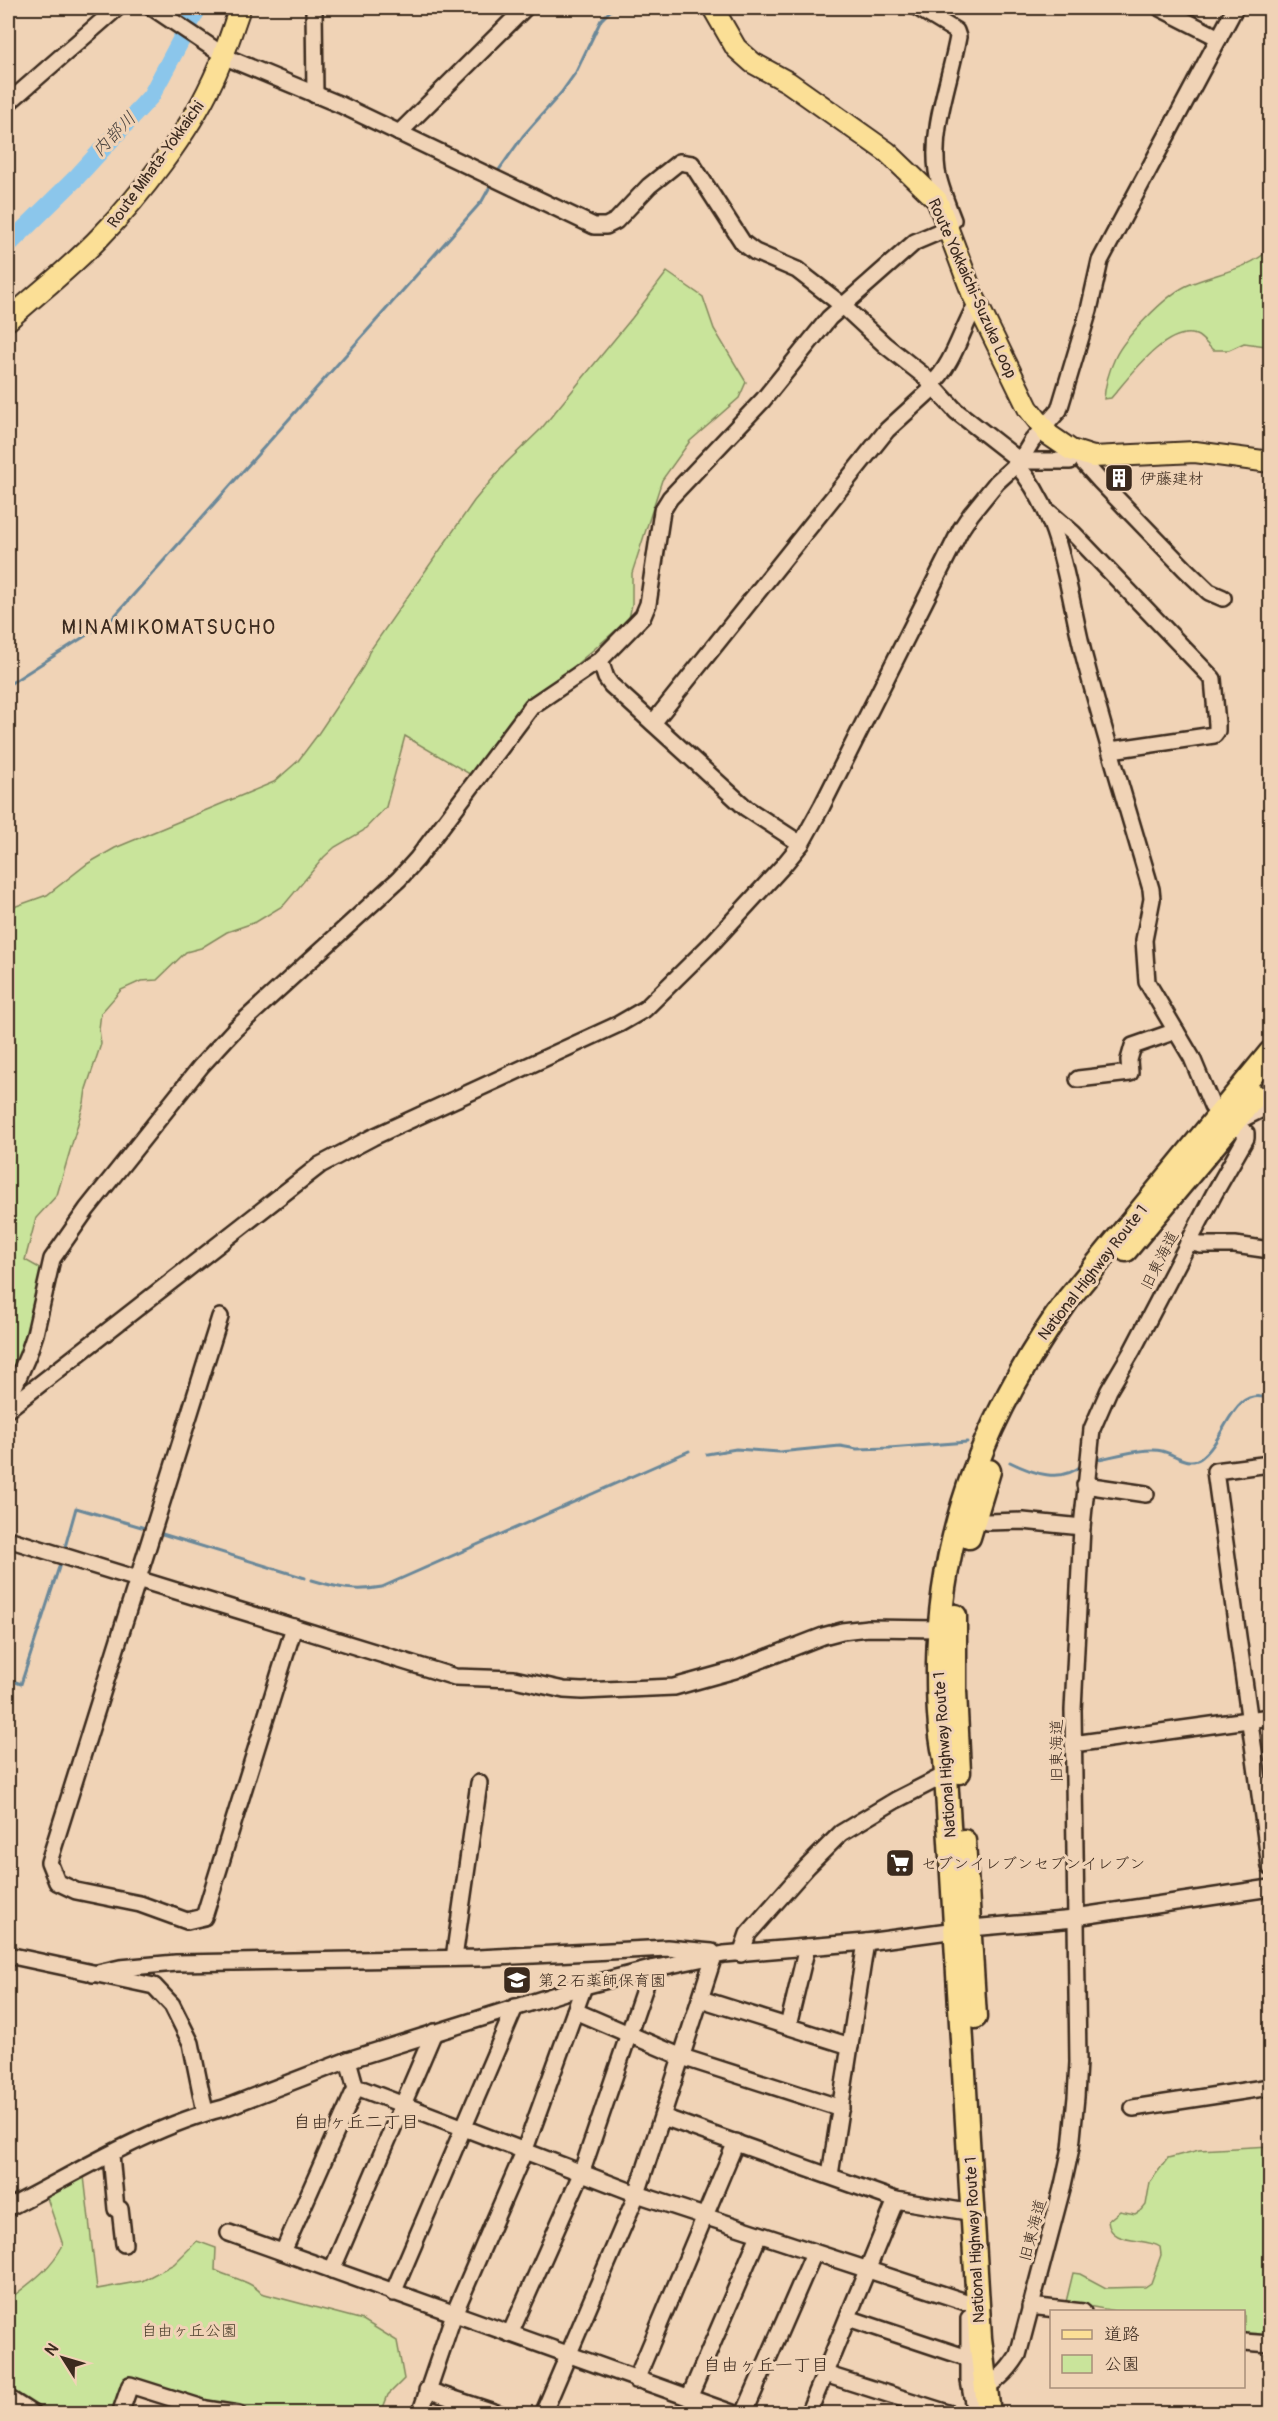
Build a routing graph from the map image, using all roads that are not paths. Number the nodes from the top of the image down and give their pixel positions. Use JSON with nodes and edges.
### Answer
{"nodes":[{"id":1,"x":117,"y":8,"type":"edge"},
{"id":2,"x":240,"y":8,"type":"edge"},
{"id":3,"x":314,"y":8,"type":"edge"},
{"id":4,"x":525,"y":8,"type":"edge"},
{"id":5,"x":713,"y":8,"type":"edge"},
{"id":6,"x":918,"y":8,"type":"edge"},
{"id":7,"x":1160,"y":8,"type":"edge"},
{"id":8,"x":1235,"y":8,"type":"edge"},
{"id":9,"x":156,"y":9,"type":"edge"},
{"id":10,"x":1219,"y":38,"type":"junction"},
{"id":11,"x":223,"y":56,"type":"junction"},
{"id":12,"x":315,"y":95,"type":"junction"},
{"id":13,"x":8,"y":103,"type":"edge"},
{"id":14,"x":399,"y":133,"type":"junction"},
{"id":15,"x":948,"y":228,"type":"junction"},
{"id":16,"x":977,"y":303,"type":"junction"},
{"id":17,"x":842,"y":305,"type":"junction"},
{"id":18,"x":8,"y":320,"type":"edge"},
{"id":19,"x":932,"y":387,"type":"junction"},
{"id":20,"x":1042,"y":428,"type":"junction"},
{"id":21,"x":1080,"y":454,"type":"junction"},
{"id":22,"x":1018,"y":462,"type":"junction"},
{"id":23,"x":1270,"y":462,"type":"edge"},
{"id":24,"x":1047,"y":510,"type":"junction"},
{"id":25,"x":1223,"y":598,"type":"dead end"},
{"id":26,"x":600,"y":660,"type":"junction"},
{"id":27,"x":653,"y":723,"type":"junction"},
{"id":28,"x":1111,"y":750,"type":"junction"},
{"id":29,"x":801,"y":844,"type":"junction"},
{"id":30,"x":1176,"y":1031,"type":"junction"},
{"id":31,"x":1270,"y":1053,"type":"edge"},
{"id":32,"x":1270,"y":1077,"type":"edge"},
{"id":33,"x":1078,"y":1079,"type":"dead end"},
{"id":34,"x":1270,"y":1098,"type":"edge"},
{"id":35,"x":1233,"y":1124,"type":"junction"},
{"id":36,"x":1188,"y":1242,"type":"junction"},
{"id":37,"x":1270,"y":1250,"type":"edge"},
{"id":38,"x":220,"y":1317,"type":"dead end"},
{"id":39,"x":1051,"y":1333,"type":"junction"},
{"id":40,"x":8,"y":1401,"type":"edge"},
{"id":41,"x":8,"y":1409,"type":"edge"},
{"id":42,"x":1270,"y":1464,"type":"edge"},
{"id":43,"x":1085,"y":1485,"type":"junction"},
{"id":44,"x":1146,"y":1494,"type":"dead end"},
{"id":45,"x":974,"y":1519,"type":"junction"},
{"id":46,"x":1082,"y":1527,"type":"junction"},
{"id":47,"x":8,"y":1539,"type":"edge"},
{"id":48,"x":138,"y":1580,"type":"junction"},
{"id":49,"x":294,"y":1627,"type":"junction"},
{"id":50,"x":939,"y":1629,"type":"junction"},
{"id":51,"x":1270,"y":1717,"type":"edge"},
{"id":52,"x":1249,"y":1720,"type":"junction"},
{"id":53,"x":1073,"y":1744,"type":"junction"},
{"id":54,"x":952,"y":1771,"type":"junction"},
{"id":55,"x":479,"y":1783,"type":"dead end"},
{"id":56,"x":1270,"y":1867,"type":"edge"},
{"id":57,"x":1270,"y":1888,"type":"edge"},
{"id":58,"x":1076,"y":1918,"type":"junction"},
{"id":59,"x":962,"y":1930,"type":"junction"},
{"id":60,"x":866,"y":1942,"type":"junction"},
{"id":61,"x":807,"y":1947,"type":"junction"},
{"id":62,"x":741,"y":1954,"type":"junction"},
{"id":63,"x":8,"y":1955,"type":"edge"},
{"id":64,"x":719,"y":1955,"type":"junction"},
{"id":65,"x":454,"y":1958,"type":"junction"},
{"id":66,"x":651,"y":1969,"type":"junction"},
{"id":67,"x":93,"y":1974,"type":"junction"},
{"id":68,"x":584,"y":1986,"type":"junction"},
{"id":69,"x":701,"y":1999,"type":"junction"},
{"id":70,"x":515,"y":2007,"type":"junction"},
{"id":71,"x":575,"y":2012,"type":"junction"},
{"id":72,"x":788,"y":2026,"type":"junction"},
{"id":73,"x":434,"y":2032,"type":"junction"},
{"id":74,"x":629,"y":2034,"type":"junction"},
{"id":75,"x":850,"y":2046,"type":"junction"},
{"id":76,"x":682,"y":2057,"type":"junction"},
{"id":77,"x":348,"y":2060,"type":"junction"},
{"id":78,"x":1270,"y":2087,"type":"edge"},
{"id":79,"x":356,"y":2089,"type":"junction"},
{"id":80,"x":403,"y":2105,"type":"junction"},
{"id":81,"x":841,"y":2108,"type":"junction"},
{"id":82,"x":1133,"y":2108,"type":"dead end"},
{"id":83,"x":205,"y":2112,"type":"junction"},
{"id":84,"x":663,"y":2117,"type":"junction"},
{"id":85,"x":464,"y":2129,"type":"junction"},
{"id":86,"x":736,"y":2142,"type":"junction"},
{"id":87,"x":524,"y":2152,"type":"junction"},
{"id":88,"x":111,"y":2155,"type":"junction"},
{"id":89,"x":581,"y":2174,"type":"junction"},
{"id":90,"x":830,"y":2175,"type":"junction"},
{"id":91,"x":637,"y":2194,"type":"junction"},
{"id":92,"x":896,"y":2200,"type":"junction"},
{"id":93,"x":8,"y":2208,"type":"edge"},
{"id":94,"x":973,"y":2213,"type":"junction"},
{"id":95,"x":703,"y":2216,"type":"junction"},
{"id":96,"x":229,"y":2234,"type":"dead end"},
{"id":97,"x":759,"y":2235,"type":"junction"},
{"id":98,"x":974,"y":2239,"type":"junction"},
{"id":99,"x":124,"y":2244,"type":"dead end"},
{"id":100,"x":283,"y":2252,"type":"junction"},
{"id":101,"x":814,"y":2253,"type":"junction"},
{"id":102,"x":332,"y":2270,"type":"junction"},
{"id":103,"x":868,"y":2270,"type":"junction"},
{"id":104,"x":393,"y":2293,"type":"junction"},
{"id":105,"x":969,"y":2303,"type":"junction"},
{"id":106,"x":1030,"y":2306,"type":"junction"},
{"id":107,"x":1065,"y":2310,"type":"edge"},
{"id":108,"x":454,"y":2314,"type":"junction"},
{"id":109,"x":848,"y":2318,"type":"junction"},
{"id":110,"x":510,"y":2334,"type":"junction"},
{"id":111,"x":1245,"y":2342,"type":"edge"},
{"id":112,"x":1270,"y":2344,"type":"edge"},
{"id":113,"x":568,"y":2355,"type":"junction"},
{"id":114,"x":968,"y":2358,"type":"junction"},
{"id":115,"x":825,"y":2374,"type":"junction"},
{"id":116,"x":636,"y":2380,"type":"junction"},
{"id":117,"x":992,"y":2382,"type":"junction"},
{"id":118,"x":427,"y":2390,"type":"junction"},
{"id":119,"x":8,"y":2398,"type":"edge"},
{"id":120,"x":688,"y":2398,"type":"junction"},
{"id":121,"x":979,"y":2412,"type":"edge"},
{"id":122,"x":33,"y":2414,"type":"edge"},
{"id":123,"x":120,"y":2414,"type":"edge"},
{"id":124,"x":238,"y":2414,"type":"edge"},
{"id":125,"x":420,"y":2414,"type":"edge"},
{"id":126,"x":500,"y":2414,"type":"edge"},
{"id":127,"x":543,"y":2414,"type":"edge"},
{"id":128,"x":735,"y":2414,"type":"edge"},
{"id":129,"x":744,"y":2414,"type":"edge"},
{"id":130,"x":808,"y":2414,"type":"edge"},
{"id":131,"x":951,"y":2414,"type":"edge"},
{"id":132,"x":1005,"y":2414,"type":"edge"}],
"edges":[{"from":1,"to":13,"type":"street"},
{"from":2,"to":11,"type":"main road","name":"Route Mihata-Yokkaichi"},
{"from":3,"to":12,"type":"street"},
{"from":4,"to":14,"type":"street"},
{"from":5,"to":15,"type":"main road","name":"Route Yokkaichi-Suzuka Loop"},
{"from":6,"to":15,"type":"street"},
{"from":7,"to":10,"type":"street"},
{"from":8,"to":10,"type":"street"},
{"from":9,"to":11,"type":"street"},
{"from":10,"to":20,"type":"street"},
{"from":11,"to":12,"type":"street"},
{"from":11,"to":18,"type":"main road","name":"Route Mihata-Yokkaichi"},
{"from":12,"to":14,"type":"street"},
{"from":14,"to":17,"type":"street"},
{"from":15,"to":16,"type":"main road","name":"Route Yokkaichi-Suzuka Loop"},
{"from":15,"to":17,"type":"street"},
{"from":16,"to":19,"type":"street"},
{"from":16,"to":20,"type":"main road","name":"Route Yokkaichi-Suzuka Loop"},
{"from":17,"to":19,"type":"street"},
{"from":17,"to":26,"type":"street"},
{"from":19,"to":22,"type":"street"},
{"from":19,"to":27,"type":"street"},
{"from":20,"to":21,"type":"main road","name":"Route Yokkaichi-Suzuka Loop"},
{"from":20,"to":22,"type":"street"},
{"from":21,"to":22,"type":"street"},
{"from":21,"to":23,"type":"main road"},
{"from":21,"to":25,"type":"street"},
{"from":22,"to":24,"type":"street"},
{"from":22,"to":29,"type":"street"},
{"from":24,"to":28,"type":"street"},
{"from":24,"to":28,"type":"street"},
{"from":26,"to":27,"type":"street"},
{"from":26,"to":40,"type":"street"},
{"from":27,"to":29,"type":"street"},
{"from":28,"to":30,"type":"street"},
{"from":29,"to":41,"type":"street"},
{"from":30,"to":33,"type":"street"},
{"from":30,"to":35,"type":"street"},
{"from":31,"to":35,"type":"highway","name":"National Highway Route 1"},
{"from":32,"to":35,"type":"highway","name":"National Highway Route 1"},
{"from":34,"to":35,"type":"street"},
{"from":35,"to":36,"type":"street","name":"旧東海道"},
{"from":35,"to":39,"type":"highway","name":"National Highway Route 1"},
{"from":36,"to":37,"type":"street"},
{"from":36,"to":43,"type":"street","name":"旧東海道"},
{"from":38,"to":48,"type":"street"},
{"from":39,"to":45,"type":"highway","name":"National Highway Route 1"},
{"from":39,"to":50,"type":"highway","name":"National Highway Route 1"},
{"from":42,"to":52,"type":"street"},
{"from":43,"to":44,"type":"street"},
{"from":43,"to":46,"type":"street","name":"旧東海道"},
{"from":45,"to":46,"type":"street"},
{"from":45,"to":54,"type":"highway","name":"National Highway Route 1"},
{"from":46,"to":53,"type":"street","name":"旧東海道"},
{"from":47,"to":48,"type":"street"},
{"from":48,"to":49,"type":"street"},
{"from":48,"to":49,"type":"street"},
{"from":49,"to":50,"type":"street"},
{"from":50,"to":54,"type":"highway","name":"National Highway Route 1"},
{"from":51,"to":52,"type":"street"},
{"from":52,"to":53,"type":"street"},
{"from":52,"to":56,"type":"street"},
{"from":53,"to":58,"type":"street","name":"旧東海道"},
{"from":54,"to":59,"type":"highway","name":"National Highway Route 1"},
{"from":54,"to":62,"type":"street"},
{"from":55,"to":65,"type":"street"},
{"from":57,"to":58,"type":"street"},
{"from":58,"to":59,"type":"street"},
{"from":58,"to":106,"type":"street","name":"旧東海道"},
{"from":59,"to":60,"type":"street"},
{"from":59,"to":94,"type":"highway","name":"National Highway Route 1"},
{"from":59,"to":117,"type":"highway","name":"National Highway Route 1"},
{"from":60,"to":61,"type":"street"},
{"from":60,"to":75,"type":"street"},
{"from":61,"to":62,"type":"street"},
{"from":61,"to":72,"type":"street"},
{"from":62,"to":64,"type":"street"},
{"from":63,"to":67,"type":"street"},
{"from":64,"to":65,"type":"street"},
{"from":64,"to":66,"type":"street"},
{"from":64,"to":69,"type":"street"},
{"from":65,"to":67,"type":"street"},
{"from":66,"to":68,"type":"street"},
{"from":66,"to":74,"type":"street"},
{"from":67,"to":83,"type":"street"},
{"from":68,"to":70,"type":"street"},
{"from":68,"to":71,"type":"street"},
{"from":69,"to":72,"type":"street"},
{"from":69,"to":76,"type":"street"},
{"from":70,"to":73,"type":"street"},
{"from":70,"to":85,"type":"street"},
{"from":71,"to":74,"type":"street"},
{"from":71,"to":87,"type":"street"},
{"from":72,"to":75,"type":"street"},
{"from":73,"to":77,"type":"street"},
{"from":73,"to":80,"type":"street"},
{"from":74,"to":76,"type":"street"},
{"from":74,"to":89,"type":"street"},
{"from":75,"to":81,"type":"street"},
{"from":76,"to":81,"type":"street"},
{"from":76,"to":84,"type":"street"},
{"from":77,"to":79,"type":"street"},
{"from":77,"to":83,"type":"street"},
{"from":78,"to":82,"type":"street"},
{"from":79,"to":80,"type":"street"},
{"from":79,"to":100,"type":"street"},
{"from":80,"to":85,"type":"street"},
{"from":80,"to":102,"type":"street"},
{"from":81,"to":90,"type":"street"},
{"from":83,"to":88,"type":"street"},
{"from":84,"to":86,"type":"street"},
{"from":84,"to":91,"type":"street"},
{"from":85,"to":87,"type":"street"},
{"from":85,"to":104,"type":"street"},
{"from":86,"to":90,"type":"street"},
{"from":86,"to":95,"type":"street"},
{"from":87,"to":89,"type":"street"},
{"from":87,"to":108,"type":"street"},
{"from":88,"to":93,"type":"street"},
{"from":88,"to":99,"type":"street"},
{"from":89,"to":91,"type":"street"},
{"from":89,"to":110,"type":"street"},
{"from":90,"to":92,"type":"street"},
{"from":91,"to":95,"type":"street"},
{"from":91,"to":113,"type":"street"},
{"from":92,"to":94,"type":"street"},
{"from":92,"to":103,"type":"street"},
{"from":94,"to":98,"type":"highway","name":"National Highway Route 1"},
{"from":95,"to":97,"type":"street"},
{"from":95,"to":116,"type":"street"},
{"from":96,"to":100,"type":"street"},
{"from":97,"to":101,"type":"street"},
{"from":97,"to":120,"type":"street"},
{"from":98,"to":105,"type":"street"},
{"from":98,"to":117,"type":"highway","name":"National Highway Route 1"},
{"from":100,"to":102,"type":"street"},
{"from":101,"to":103,"type":"street"},
{"from":101,"to":129,"type":"street"},
{"from":102,"to":104,"type":"street"},
{"from":103,"to":105,"type":"street"},
{"from":103,"to":109,"type":"street"},
{"from":104,"to":108,"type":"street"},
{"from":105,"to":114,"type":"street"},
{"from":106,"to":107,"type":"street"},
{"from":106,"to":117,"type":"street","name":"旧東海道"},
{"from":108,"to":110,"type":"street"},
{"from":108,"to":118,"type":"street"},
{"from":109,"to":114,"type":"street"},
{"from":109,"to":115,"type":"street"},
{"from":110,"to":113,"type":"street"},
{"from":111,"to":112,"type":"street"},
{"from":113,"to":116,"type":"street"},
{"from":113,"to":127,"type":"street"},
{"from":114,"to":121,"type":"street"},
{"from":115,"to":130,"type":"street"},
{"from":115,"to":131,"type":"street"},
{"from":116,"to":120,"type":"street"},
{"from":117,"to":121,"type":"highway","name":"National Highway Route 1"},
{"from":117,"to":132,"type":"highway","name":"National Highway Route 1"},
{"from":118,"to":125,"type":"street"},
{"from":118,"to":126,"type":"street"},
{"from":119,"to":122,"type":"street"},
{"from":120,"to":128,"type":"street"},
{"from":123,"to":124,"type":"street"}]}
